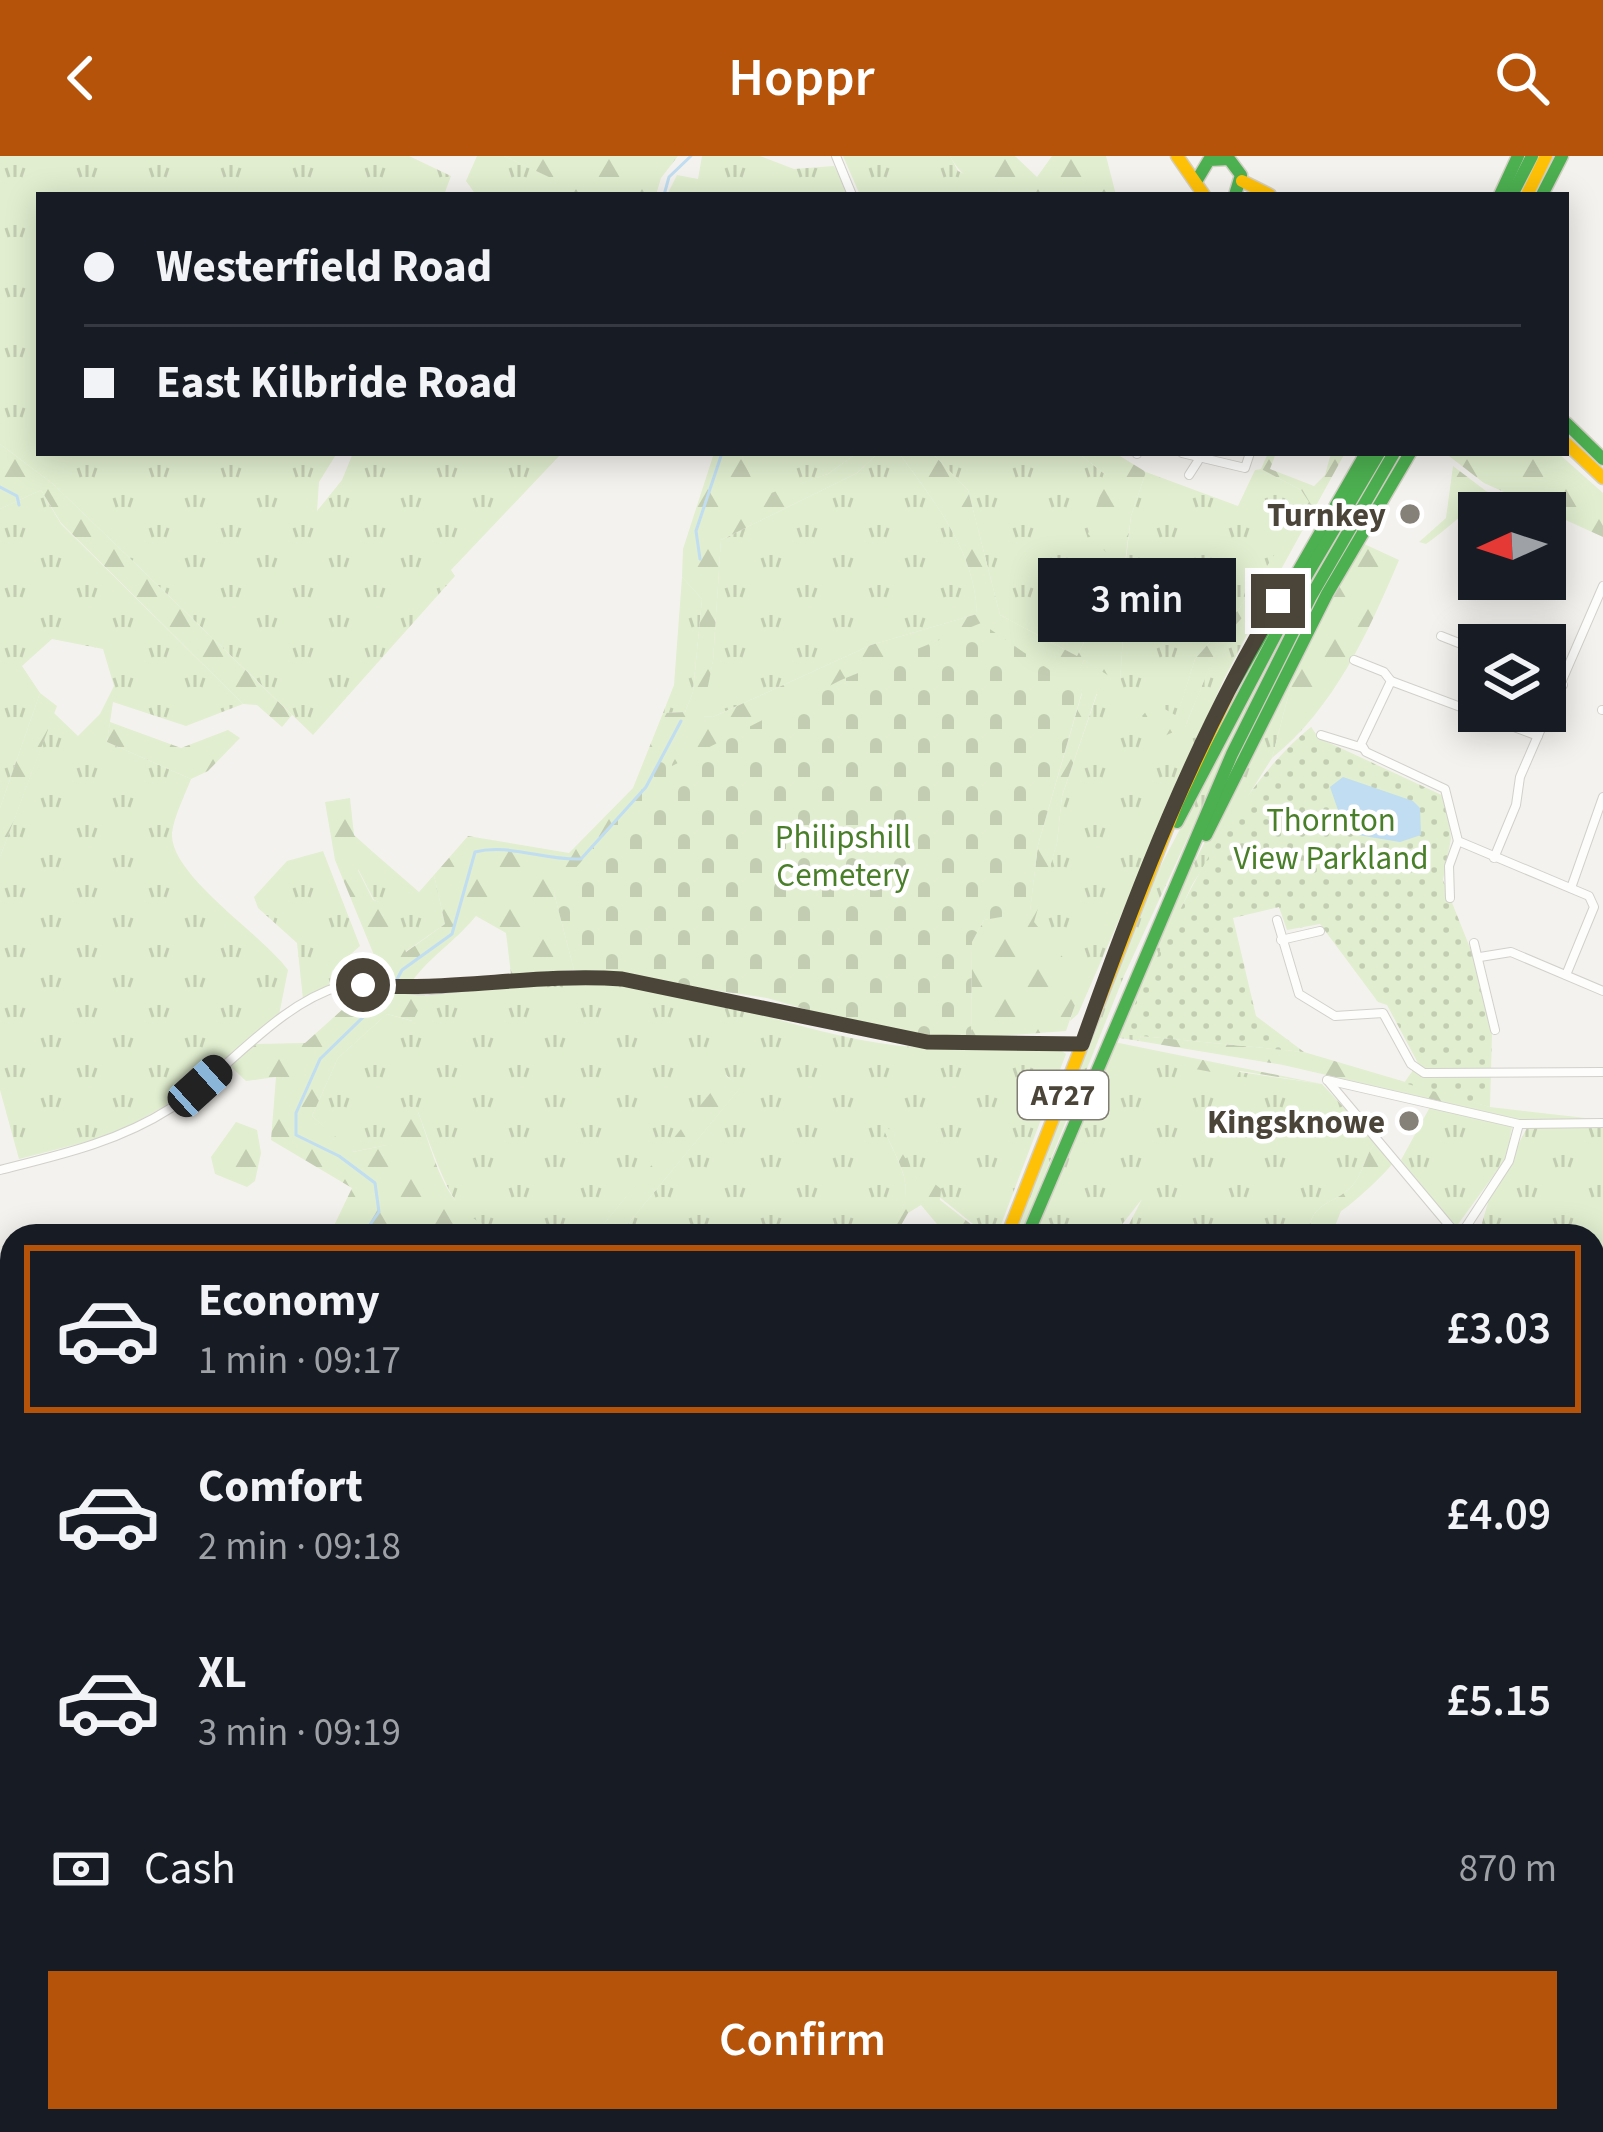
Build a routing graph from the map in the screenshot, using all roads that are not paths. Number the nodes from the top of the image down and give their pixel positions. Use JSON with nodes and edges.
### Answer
{"nodes":[{"id":1,"x":836,"y":156,"type":"edge"},
{"id":2,"x":1177,"y":156,"type":"edge"},
{"id":3,"x":1195,"y":156,"type":"edge"},
{"id":4,"x":1519,"y":156,"type":"edge"},
{"id":5,"x":1532,"y":156,"type":"edge"},
{"id":6,"x":1546,"y":156,"type":"edge"},
{"id":7,"x":1562,"y":156,"type":"edge"},
{"id":8,"x":1210,"y":160,"type":"junction"},
{"id":9,"x":1197,"y":180,"type":"junction"},
{"id":10,"x":1239,"y":188,"type":"edge"},
{"id":11,"x":851,"y":192,"type":"edge"},
{"id":12,"x":1203,"y":192,"type":"edge"},
{"id":13,"x":1501,"y":192,"type":"edge"},
{"id":14,"x":1514,"y":192,"type":"edge"},
{"id":15,"x":1528,"y":192,"type":"edge"},
{"id":16,"x":1544,"y":192,"type":"edge"},
{"id":17,"x":1569,"y":426,"type":"edge"},
{"id":18,"x":1569,"y":446,"type":"edge"},
{"id":19,"x":1188,"y":456,"type":"edge"},
{"id":20,"x":1249,"y":456,"type":"edge"},
{"id":21,"x":1364,"y":456,"type":"edge"},
{"id":22,"x":1377,"y":456,"type":"edge"},
{"id":23,"x":1392,"y":456,"type":"edge"},
{"id":24,"x":1408,"y":456,"type":"edge"},
{"id":25,"x":1603,"y":459,"type":"edge"},
{"id":26,"x":1198,"y":461,"type":"junction"},
{"id":27,"x":1190,"y":476,"type":"dead end"},
{"id":28,"x":1603,"y":478,"type":"edge"},
{"id":29,"x":1603,"y":586,"type":"edge"},
{"id":30,"x":1592,"y":612,"type":"junction"},
{"id":31,"x":1603,"y":616,"type":"edge"},
{"id":32,"x":1441,"y":636,"type":"dead end"},
{"id":33,"x":1458,"y":643,"type":"edge"},
{"id":34,"x":1354,"y":660,"type":"dead end"},
{"id":35,"x":1566,"y":677,"type":"edge"},
{"id":36,"x":1391,"y":681,"type":"junction"},
{"id":37,"x":1255,"y":688,"type":"junction"},
{"id":38,"x":1540,"y":732,"type":"edge"},
{"id":39,"x":1321,"y":735,"type":"dead end"},
{"id":40,"x":1538,"y":736,"type":"junction"},
{"id":41,"x":1363,"y":748,"type":"junction"},
{"id":42,"x":1603,"y":797,"type":"edge"},
{"id":43,"x":1458,"y":842,"type":"junction"},
{"id":44,"x":1494,"y":858,"type":"junction"},
{"id":45,"x":1155,"y":862,"type":"junction"},
{"id":46,"x":1571,"y":888,"type":"junction"},
{"id":47,"x":1450,"y":898,"type":"dead end"},
{"id":48,"x":1599,"y":904,"type":"edge"},
{"id":49,"x":1167,"y":905,"type":"junction"},
{"id":50,"x":1277,"y":920,"type":"dead end"},
{"id":51,"x":1320,"y":931,"type":"dead end"},
{"id":52,"x":1281,"y":940,"type":"junction"},
{"id":53,"x":1474,"y":943,"type":"dead end"},
{"id":54,"x":1480,"y":957,"type":"junction"},
{"id":55,"x":1566,"y":975,"type":"junction"},
{"id":56,"x":1603,"y":991,"type":"edge"},
{"id":57,"x":1495,"y":1030,"type":"dead end"},
{"id":58,"x":1082,"y":1044,"type":"junction"},
{"id":59,"x":1603,"y":1072,"type":"edge"},
{"id":60,"x":1603,"y":1123,"type":"edge"},
{"id":61,"x":1520,"y":1124,"type":"junction"},
{"id":62,"x":0,"y":1170,"type":"edge"},
{"id":63,"x":1012,"y":1224,"type":"edge"},
{"id":64,"x":1033,"y":1224,"type":"edge"},
{"id":65,"x":1449,"y":1224,"type":"edge"},
{"id":66,"x":1467,"y":1224,"type":"edge"}],
"edges":[{"from":1,"to":11,"type":"street"},
{"from":2,"to":9,"type":"main road"},
{"from":3,"to":8,"type":"main road"},
{"from":4,"to":13,"type":"main road"},
{"from":5,"to":14,"type":"main road"},
{"from":6,"to":15,"type":"main road"},
{"from":7,"to":16,"type":"main road"},
{"from":8,"to":9,"type":"main road"},
{"from":8,"to":10,"type":"main road"},
{"from":9,"to":12,"type":"main road"},
{"from":17,"to":25,"type":"main road"},
{"from":18,"to":28,"type":"main road"},
{"from":19,"to":26,"type":"street"},
{"from":20,"to":26,"type":"street"},
{"from":21,"to":45,"type":"main road"},
{"from":22,"to":37,"type":"main road","number":"A727"},
{"from":23,"to":37,"type":"main road","number":"A727"},
{"from":24,"to":49,"type":"main road"},
{"from":26,"to":27,"type":"street"},
{"from":29,"to":30,"type":"street"},
{"from":30,"to":31,"type":"street"},
{"from":30,"to":35,"type":"street"},
{"from":32,"to":33,"type":"street"},
{"from":34,"to":36,"type":"street"},
{"from":36,"to":40,"type":"street"},
{"from":36,"to":41,"type":"street"},
{"from":37,"to":45,"type":"main road","number":"A727"},
{"from":37,"to":49,"type":"main road","number":"A727"},
{"from":38,"to":40,"type":"street"},
{"from":39,"to":41,"type":"street"},
{"from":40,"to":44,"type":"street"},
{"from":41,"to":43,"type":"street"},
{"from":42,"to":46,"type":"street"},
{"from":43,"to":44,"type":"street"},
{"from":43,"to":47,"type":"street"},
{"from":44,"to":46,"type":"street"},
{"from":45,"to":58,"type":"main road","number":"A727"},
{"from":46,"to":48,"type":"street"},
{"from":48,"to":55,"type":"street"},
{"from":49,"to":64,"type":"main road","number":"A727"},
{"from":50,"to":52,"type":"street"},
{"from":51,"to":52,"type":"street"},
{"from":52,"to":59,"type":"street"},
{"from":53,"to":54,"type":"street"},
{"from":54,"to":55,"type":"street"},
{"from":54,"to":57,"type":"street"},
{"from":55,"to":56,"type":"street"},
{"from":58,"to":62,"type":"street"},
{"from":58,"to":63,"type":"main road","number":"A727"},
{"from":60,"to":61,"type":"street"},
{"from":61,"to":65,"type":"street"},
{"from":61,"to":66,"type":"street"}]}
